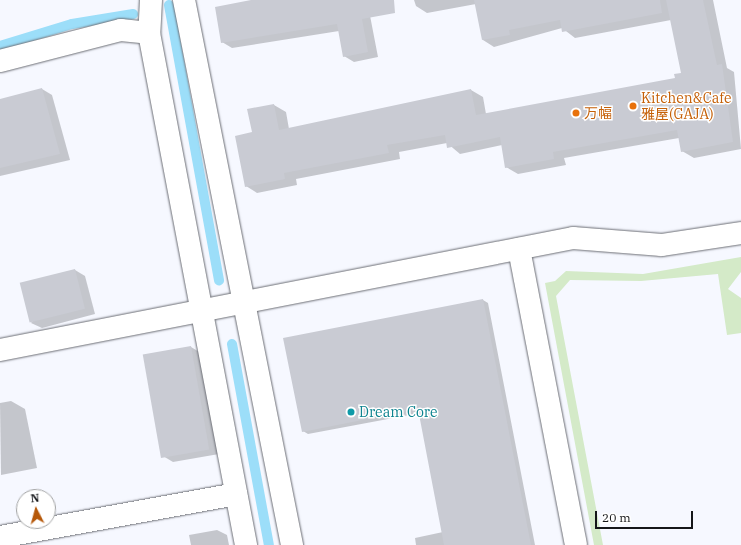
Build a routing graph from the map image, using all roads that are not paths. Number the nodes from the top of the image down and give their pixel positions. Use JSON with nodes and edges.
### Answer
{"nodes":[{"id":1,"x":151,"y":0,"type":"edge"},
{"id":2,"x":184,"y":0,"type":"edge"},
{"id":3,"x":149,"y":33,"type":"junction"},
{"id":4,"x":0,"y":61,"type":"edge"},
{"id":5,"x":741,"y":232,"type":"edge"},
{"id":6,"x":519,"y":249,"type":"junction"},
{"id":7,"x":246,"y":302,"type":"junction"},
{"id":8,"x":201,"y":312,"type":"junction"},
{"id":9,"x":0,"y":350,"type":"edge"},
{"id":10,"x":236,"y":494,"type":"junction"},
{"id":11,"x":0,"y":537,"type":"edge"},
{"id":12,"x":246,"y":545,"type":"edge"},
{"id":13,"x":292,"y":545,"type":"edge"},
{"id":14,"x":576,"y":545,"type":"edge"}],
"edges":[{"from":1,"to":3,"type":"street"},
{"from":2,"to":7,"type":"street"},
{"from":3,"to":4,"type":"street"},
{"from":3,"to":8,"type":"street"},
{"from":5,"to":6,"type":"street"},
{"from":6,"to":7,"type":"street"},
{"from":6,"to":14,"type":"street"},
{"from":7,"to":8,"type":"street"},
{"from":7,"to":13,"type":"street"},
{"from":8,"to":9,"type":"street"},
{"from":8,"to":10,"type":"street"},
{"from":10,"to":11,"type":"street"},
{"from":10,"to":12,"type":"street"}]}
